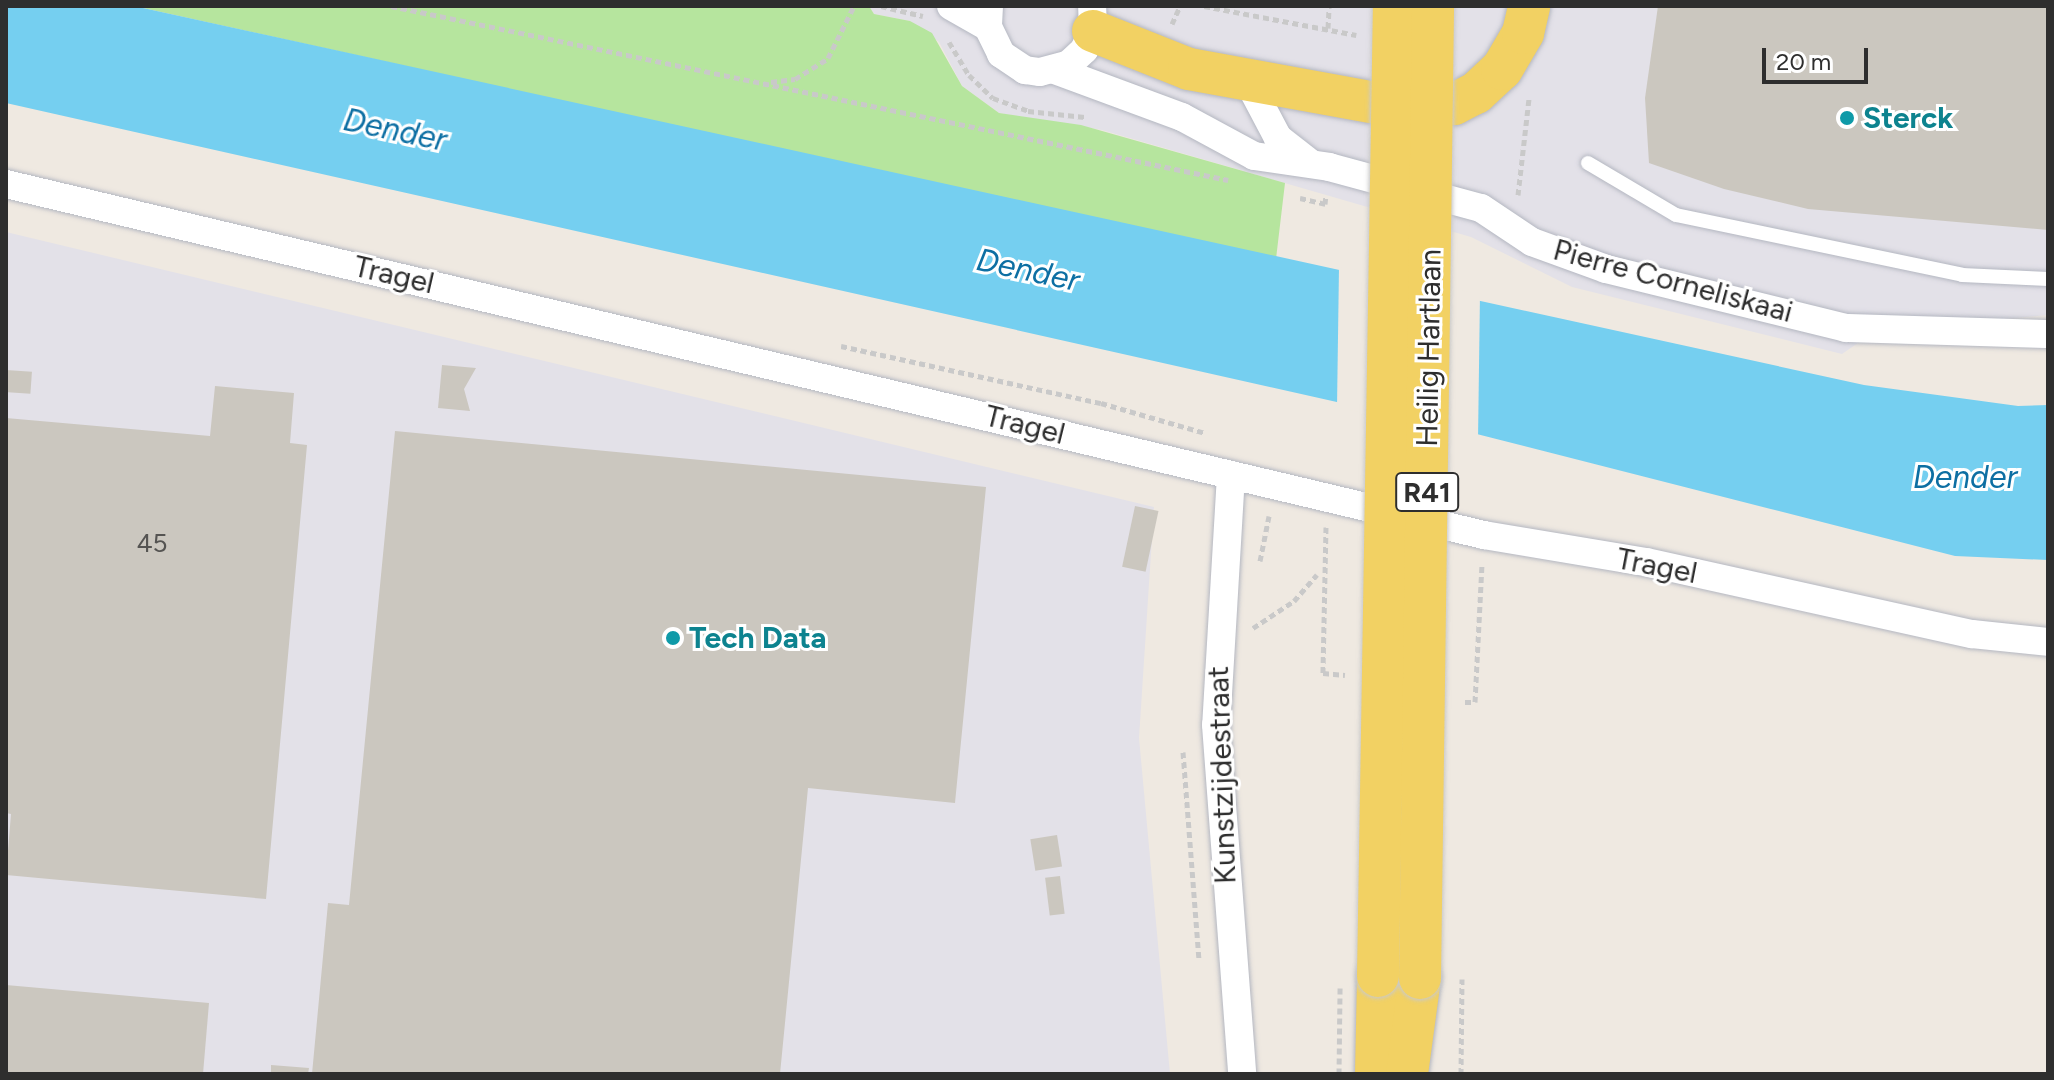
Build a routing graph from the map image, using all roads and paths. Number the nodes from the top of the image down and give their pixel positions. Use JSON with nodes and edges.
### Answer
{"nodes":[{"id":1,"x":391,"y":6,"type":"edge"},
{"id":2,"x":854,"y":6,"type":"edge"},
{"id":3,"x":881,"y":6,"type":"edge"},
{"id":4,"x":951,"y":6,"type":"edge"},
{"id":5,"x":1204,"y":6,"type":"edge"},
{"id":6,"x":1329,"y":6,"type":"edge"},
{"id":7,"x":1394,"y":6,"type":"edge"},
{"id":8,"x":1433,"y":6,"type":"edge"},
{"id":9,"x":1529,"y":6,"type":"edge"},
{"id":10,"x":921,"y":16,"type":"dead end"},
{"id":11,"x":989,"y":16,"type":"edge"},
{"id":12,"x":1093,"y":19,"type":"edge"},
{"id":13,"x":1055,"y":70,"type":"junction"},
{"id":14,"x":766,"y":83,"type":"junction"},
{"id":15,"x":1249,"y":83,"type":"junction"},
{"id":16,"x":1588,"y":163,"type":"dead end"},
{"id":17,"x":1321,"y":166,"type":"junction"},
{"id":18,"x":1234,"y":182,"type":"dead end"},
{"id":19,"x":6,"y":184,"type":"edge"},
{"id":20,"x":1294,"y":196,"type":"dead end"},
{"id":21,"x":2048,"y":279,"type":"edge"},
{"id":22,"x":2048,"y":334,"type":"edge"},
{"id":23,"x":1231,"y":475,"type":"junction"},
{"id":24,"x":1327,"y":498,"type":"junction"},
{"id":25,"x":1484,"y":535,"type":"junction"},
{"id":26,"x":1317,"y":575,"type":"dead end"},
{"id":27,"x":1248,"y":631,"type":"dead end"},
{"id":28,"x":2048,"y":642,"type":"edge"},
{"id":29,"x":1345,"y":675,"type":"dead end"},
{"id":30,"x":1465,"y":702,"type":"dead end"},
{"id":31,"x":1242,"y":1074,"type":"edge"},
{"id":32,"x":1376,"y":1074,"type":"edge"},
{"id":33,"x":1407,"y":1074,"type":"edge"}],
"edges":[{"from":1,"to":14,"type":"path"},
{"from":2,"to":14,"type":"path"},
{"from":3,"to":10,"type":"path"},
{"from":4,"to":11,"type":"street"},
{"from":5,"to":6,"type":"path"},
{"from":7,"to":32,"type":"main road","name":"Heilig Hartlaan","number":"R41","bridge":true},
{"from":8,"to":33,"type":"main road","name":"Heilig Hartlaan","number":"R41","bridge":true},
{"from":9,"to":15,"type":"main road"},
{"from":11,"to":13,"type":"street","name":"Pierre Corneliskaai"},
{"from":12,"to":13,"type":"street"},
{"from":12,"to":15,"type":"main road"},
{"from":13,"to":17,"type":"street","name":"Pierre Corneliskaai"},
{"from":14,"to":18,"type":"path"},
{"from":15,"to":17,"type":"street","name":"Pierre Corneliskaai"},
{"from":16,"to":21,"type":"lane"},
{"from":17,"to":20,"type":"path"},
{"from":17,"to":22,"type":"street","name":"Pierre Corneliskaai"},
{"from":19,"to":23,"type":"street","name":"Tragel"},
{"from":23,"to":24,"type":"street","name":"Tragel"},
{"from":23,"to":31,"type":"street","name":"Kunstzijdestraat"},
{"from":24,"to":25,"type":"street","name":"Tragel"},
{"from":24,"to":29,"type":"path"},
{"from":25,"to":28,"type":"street","name":"Tragel"},
{"from":25,"to":30,"type":"path"},
{"from":26,"to":27,"type":"path"}]}
